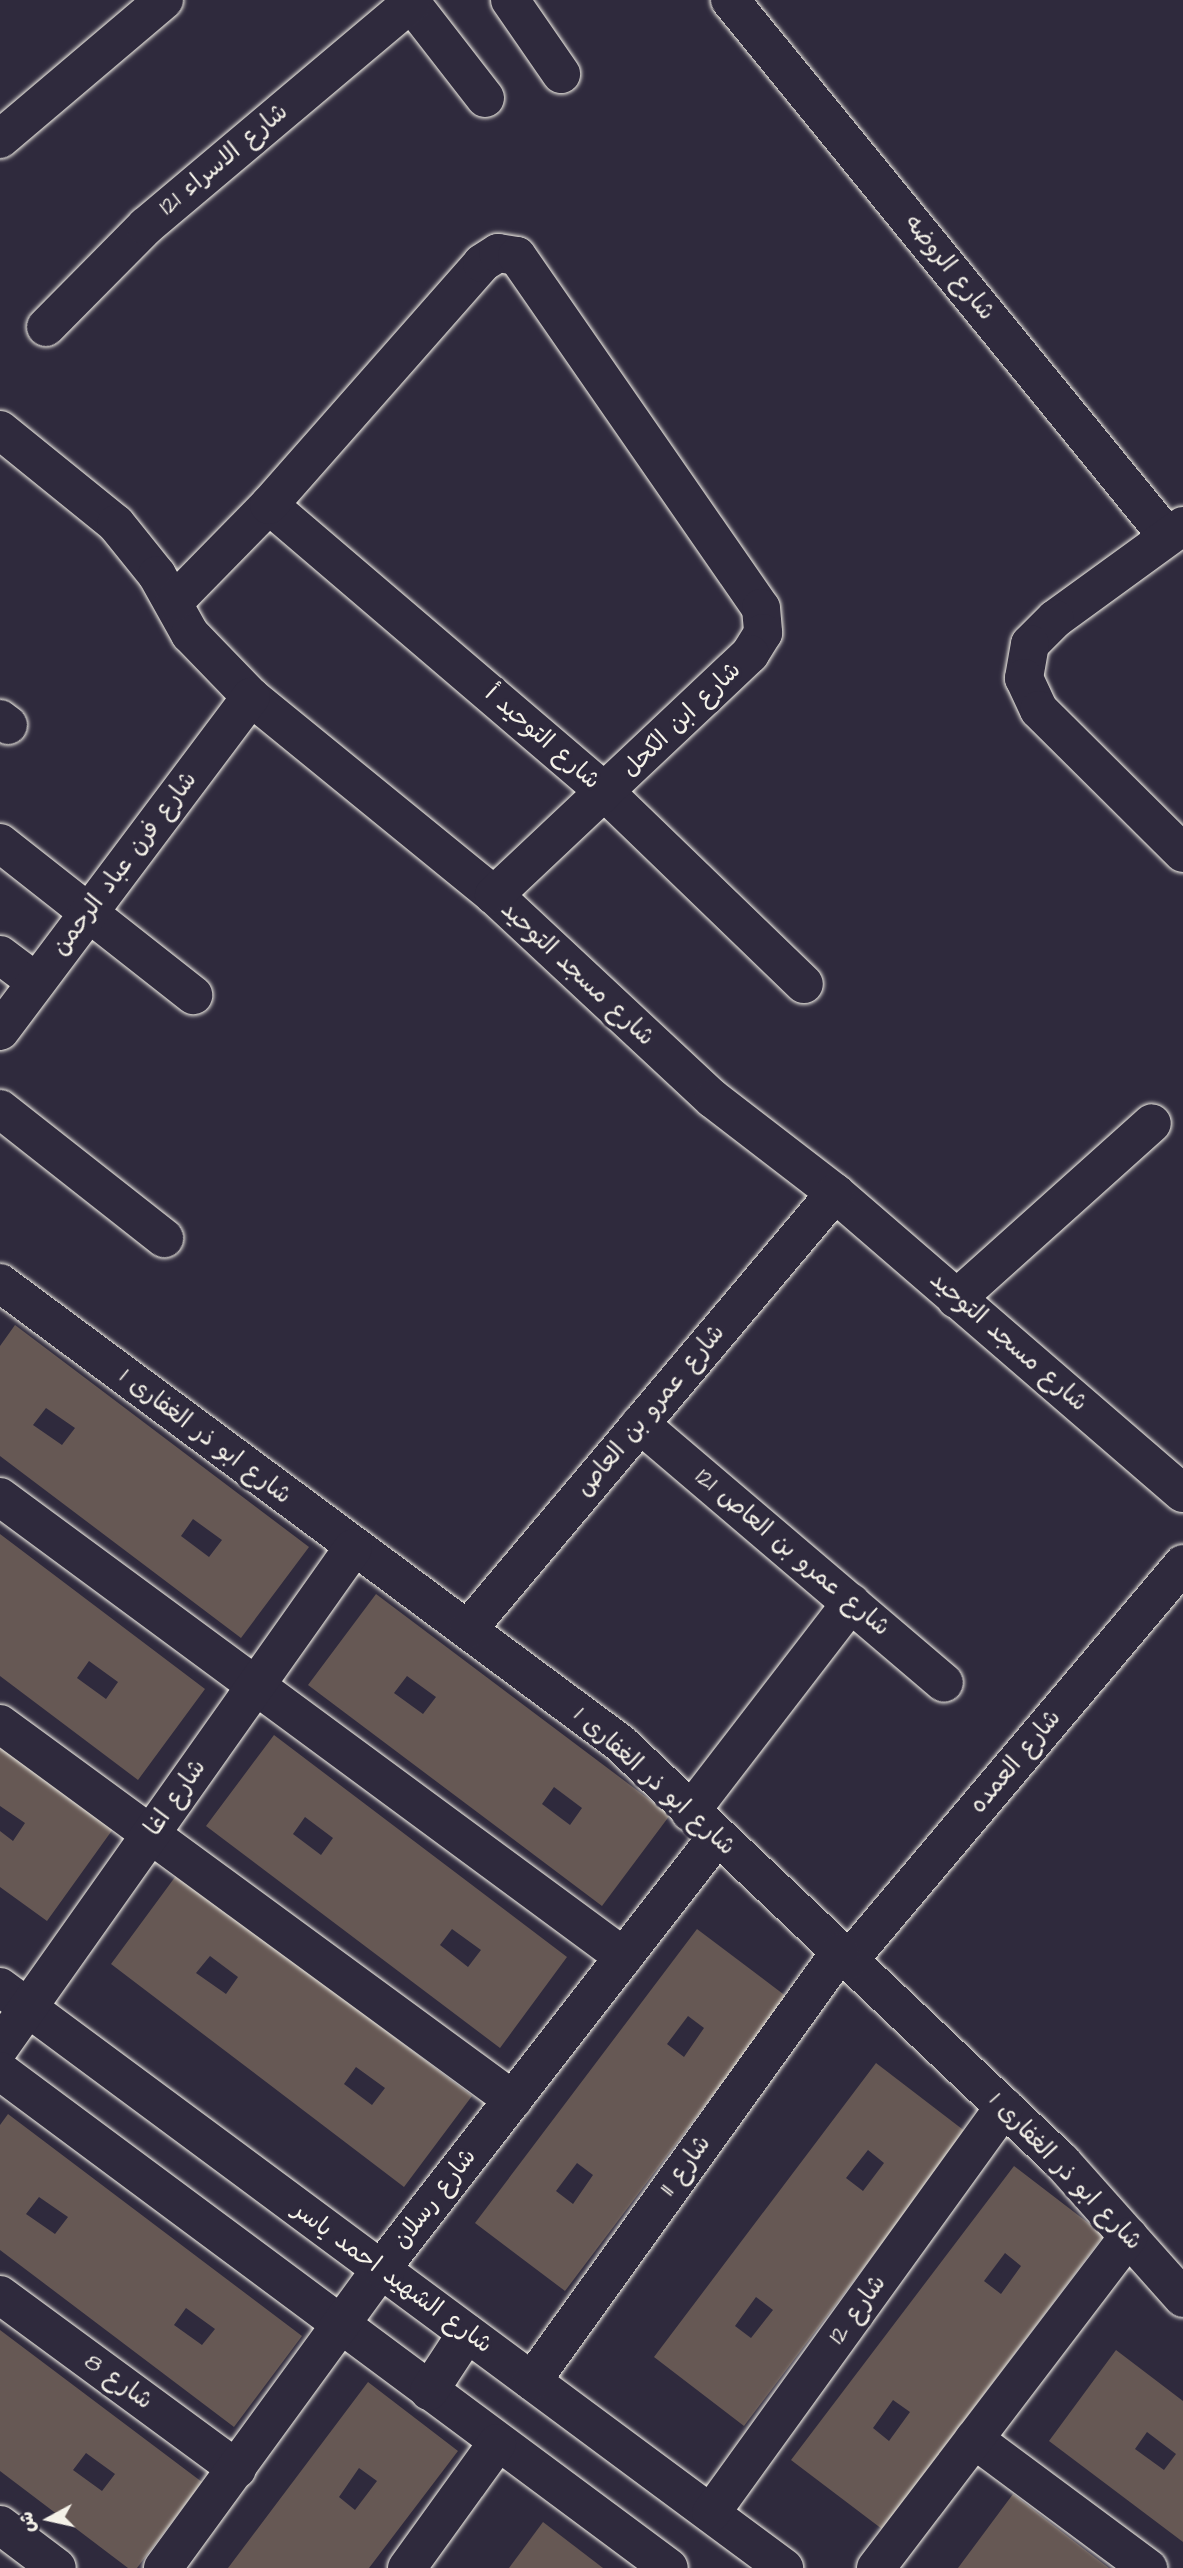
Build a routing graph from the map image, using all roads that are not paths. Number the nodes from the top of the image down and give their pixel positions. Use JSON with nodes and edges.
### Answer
{"nodes":[{"id":1,"x":164,"y":0,"type":"edge"},
{"id":2,"x":510,"y":0,"type":"edge"},
{"id":3,"x":730,"y":0,"type":"edge"},
{"id":4,"x":410,"y":1,"type":"edge"},
{"id":5,"x":561,"y":74,"type":"dead end"},
{"id":6,"x":485,"y":98,"type":"dead end"},
{"id":7,"x":0,"y":139,"type":"edge"},
{"id":8,"x":46,"y":327,"type":"dead end"},
{"id":9,"x":0,"y":430,"type":"edge"},
{"id":10,"x":270,"y":505,"type":"junction"},
{"id":11,"x":1175,"y":531,"type":"edge"},
{"id":12,"x":174,"y":602,"type":"junction"},
{"id":13,"x":251,"y":696,"type":"junction"},
{"id":14,"x":606,"y":793,"type":"junction"},
{"id":15,"x":0,"y":843,"type":"edge"},
{"id":16,"x":1183,"y":853,"type":"edge"},
{"id":17,"x":494,"y":895,"type":"junction"},
{"id":18,"x":88,"y":912,"type":"junction"},
{"id":19,"x":0,"y":955,"type":"edge"},
{"id":20,"x":36,"y":982,"type":"junction"},
{"id":21,"x":804,"y":984,"type":"dead end"},
{"id":22,"x":193,"y":995,"type":"dead end"},
{"id":23,"x":0,"y":1031,"type":"edge"},
{"id":24,"x":0,"y":1109,"type":"edge"},
{"id":25,"x":1152,"y":1123,"type":"dead end"},
{"id":26,"x":835,"y":1193,"type":"junction"},
{"id":27,"x":164,"y":1238,"type":"dead end"},
{"id":28,"x":0,"y":1284,"type":"edge"},
{"id":29,"x":956,"y":1298,"type":"junction"},
{"id":30,"x":640,"y":1424,"type":"junction"},
{"id":31,"x":1183,"y":1493,"type":"edge"},
{"id":32,"x":0,"y":1497,"type":"edge"},
{"id":33,"x":353,"y":1549,"type":"junction"},
{"id":34,"x":1183,"y":1564,"type":"edge"},
{"id":35,"x":851,"y":1604,"type":"junction"},
{"id":36,"x":468,"y":1629,"type":"junction"},
{"id":37,"x":257,"y":1683,"type":"junction"},
{"id":38,"x":944,"y":1683,"type":"dead end"},
{"id":39,"x":0,"y":1724,"type":"edge"},
{"id":40,"x":703,"y":1825,"type":"junction"},
{"id":41,"x":150,"y":1835,"type":"junction"},
{"id":42,"x":845,"y":1956,"type":"junction"},
{"id":43,"x":624,"y":1957,"type":"junction"},
{"id":44,"x":14,"y":1997,"type":"edge"},
{"id":45,"x":0,"y":2047,"type":"edge"},
{"id":46,"x":0,"y":2071,"type":"edge"},
{"id":47,"x":513,"y":2100,"type":"junction"},
{"id":48,"x":1004,"y":2107,"type":"junction"},
{"id":49,"x":1129,"y":2236,"type":"junction"},
{"id":50,"x":381,"y":2269,"type":"junction"},
{"id":51,"x":0,"y":2295,"type":"edge"},
{"id":52,"x":1183,"y":2298,"type":"edge"},
{"id":53,"x":341,"y":2326,"type":"junction"},
{"id":54,"x":467,"y":2333,"type":"junction"},
{"id":55,"x":532,"y":2381,"type":"junction"},
{"id":56,"x":429,"y":2391,"type":"junction"},
{"id":57,"x":974,"y":2439,"type":"junction"},
{"id":58,"x":498,"y":2443,"type":"junction"},
{"id":59,"x":237,"y":2469,"type":"junction"},
{"id":60,"x":711,"y":2513,"type":"junction"},
{"id":61,"x":0,"y":2525,"type":"edge"},
{"id":62,"x":668,"y":2567,"type":"edge"},
{"id":63,"x":57,"y":2568,"type":"edge"},
{"id":64,"x":163,"y":2568,"type":"edge"},
{"id":65,"x":407,"y":2568,"type":"edge"},
{"id":66,"x":784,"y":2568,"type":"edge"},
{"id":67,"x":876,"y":2568,"type":"edge"},
{"id":68,"x":1148,"y":2568,"type":"edge"}],
"edges":[{"from":1,"to":7,"type":"street"},
{"from":2,"to":5,"type":"street"},
{"from":3,"to":11,"type":"street","name":"شارع الروضه"},
{"from":4,"to":6,"type":"street"},
{"from":4,"to":8,"type":"street","name":"شارع الاسراء 121"},
{"from":9,"to":12,"type":"street","name":"شارع مسجد التوحيد"},
{"from":10,"to":12,"type":"street","name":"شارع ابن الكحل"},
{"from":10,"to":14,"type":"street","name":"شارع التوحيد أ"},
{"from":10,"to":14,"type":"street","name":"شارع ابن الكحل"},
{"from":11,"to":16,"type":"street"},
{"from":12,"to":13,"type":"street","name":"شارع مسجد التوحيد"},
{"from":13,"to":17,"type":"street","name":"شارع مسجد التوحيد"},
{"from":13,"to":18,"type":"street","name":"شارع فرن عباد الرحمن"},
{"from":14,"to":17,"type":"street","name":"شارع ابن الكحل"},
{"from":14,"to":21,"type":"street","name":"شارع التوحيد أ"},
{"from":15,"to":18,"type":"street"},
{"from":17,"to":26,"type":"street","name":"شارع مسجد التوحيد"},
{"from":18,"to":20,"type":"street","name":"شارع فرن عباد الرحمن"},
{"from":18,"to":22,"type":"street"},
{"from":19,"to":20,"type":"street"},
{"from":20,"to":23,"type":"street","name":"شارع فرن عباد الرحمن"},
{"from":24,"to":27,"type":"street"},
{"from":25,"to":29,"type":"street"},
{"from":26,"to":29,"type":"street","name":"شارع مسجد التوحيد"},
{"from":26,"to":30,"type":"street","name":"شارع عمرو بن العاص"},
{"from":28,"to":33,"type":"street","name":"شارع ابو ذر الغفارى 1"},
{"from":29,"to":31,"type":"street","name":"شارع مسجد التوحيد"},
{"from":30,"to":35,"type":"street","name":"شارع عمرو بن العاص 121"},
{"from":30,"to":36,"type":"street","name":"شارع عمرو بن العاص"},
{"from":32,"to":37,"type":"street"},
{"from":33,"to":36,"type":"street","name":"شارع ابو ذر الغفارى 1"},
{"from":33,"to":37,"type":"street","name":"شارع اغا"},
{"from":34,"to":42,"type":"street","name":"شارع العمده"},
{"from":35,"to":38,"type":"street","name":"شارع عمرو بن العاص 121"},
{"from":35,"to":40,"type":"street","name":"شارع رسلان"},
{"from":36,"to":40,"type":"street","name":"شارع ابو ذر الغفارى 1"},
{"from":37,"to":41,"type":"street","name":"شارع اغا"},
{"from":37,"to":43,"type":"street"},
{"from":39,"to":41,"type":"street"},
{"from":40,"to":42,"type":"street","name":"شارع ابو ذر الغفارى 1"},
{"from":40,"to":43,"type":"street","name":"شارع رسلان"},
{"from":41,"to":44,"type":"street","name":"شارع اغا"},
{"from":41,"to":47,"type":"street"},
{"from":42,"to":48,"type":"street","name":"شارع ابو ذر الغفارى 1"},
{"from":42,"to":55,"type":"street","name":"شارع 11"},
{"from":43,"to":47,"type":"street","name":"شارع رسلان"},
{"from":44,"to":45,"type":"street","name":"شارع اغا"},
{"from":44,"to":50,"type":"street","name":"شارع الشهيد احمد ياسر"},
{"from":46,"to":53,"type":"street"},
{"from":47,"to":50,"type":"street","name":"شارع رسلان"},
{"from":48,"to":49,"type":"street","name":"شارع ابو ذر الغفارى 1"},
{"from":48,"to":60,"type":"street","name":"شارع 12"},
{"from":49,"to":52,"type":"street","name":"شارع ابو ذر الغفارى 1"},
{"from":49,"to":57,"type":"street"},
{"from":50,"to":53,"type":"street","name":"شارع رسلان"},
{"from":50,"to":54,"type":"street","name":"شارع الشهيد احمد ياسر"},
{"from":51,"to":59,"type":"street","name":"شارع 8"},
{"from":53,"to":56,"type":"street"},
{"from":53,"to":59,"type":"street","name":"شارع رسلان"},
{"from":54,"to":55,"type":"street","name":"شارع الشهيد احمد ياسر"},
{"from":54,"to":56,"type":"street"},
{"from":55,"to":60,"type":"street","name":"شارع الشهيد احمد ياسر"},
{"from":56,"to":58,"type":"street"},
{"from":57,"to":67,"type":"street"},
{"from":57,"to":68,"type":"street"},
{"from":58,"to":62,"type":"street"},
{"from":58,"to":65,"type":"street"},
{"from":59,"to":64,"type":"street","name":"شارع رسلان"},
{"from":60,"to":66,"type":"street","name":"شارع الشهيد احمد ياسر"},
{"from":61,"to":63,"type":"street"}]}
